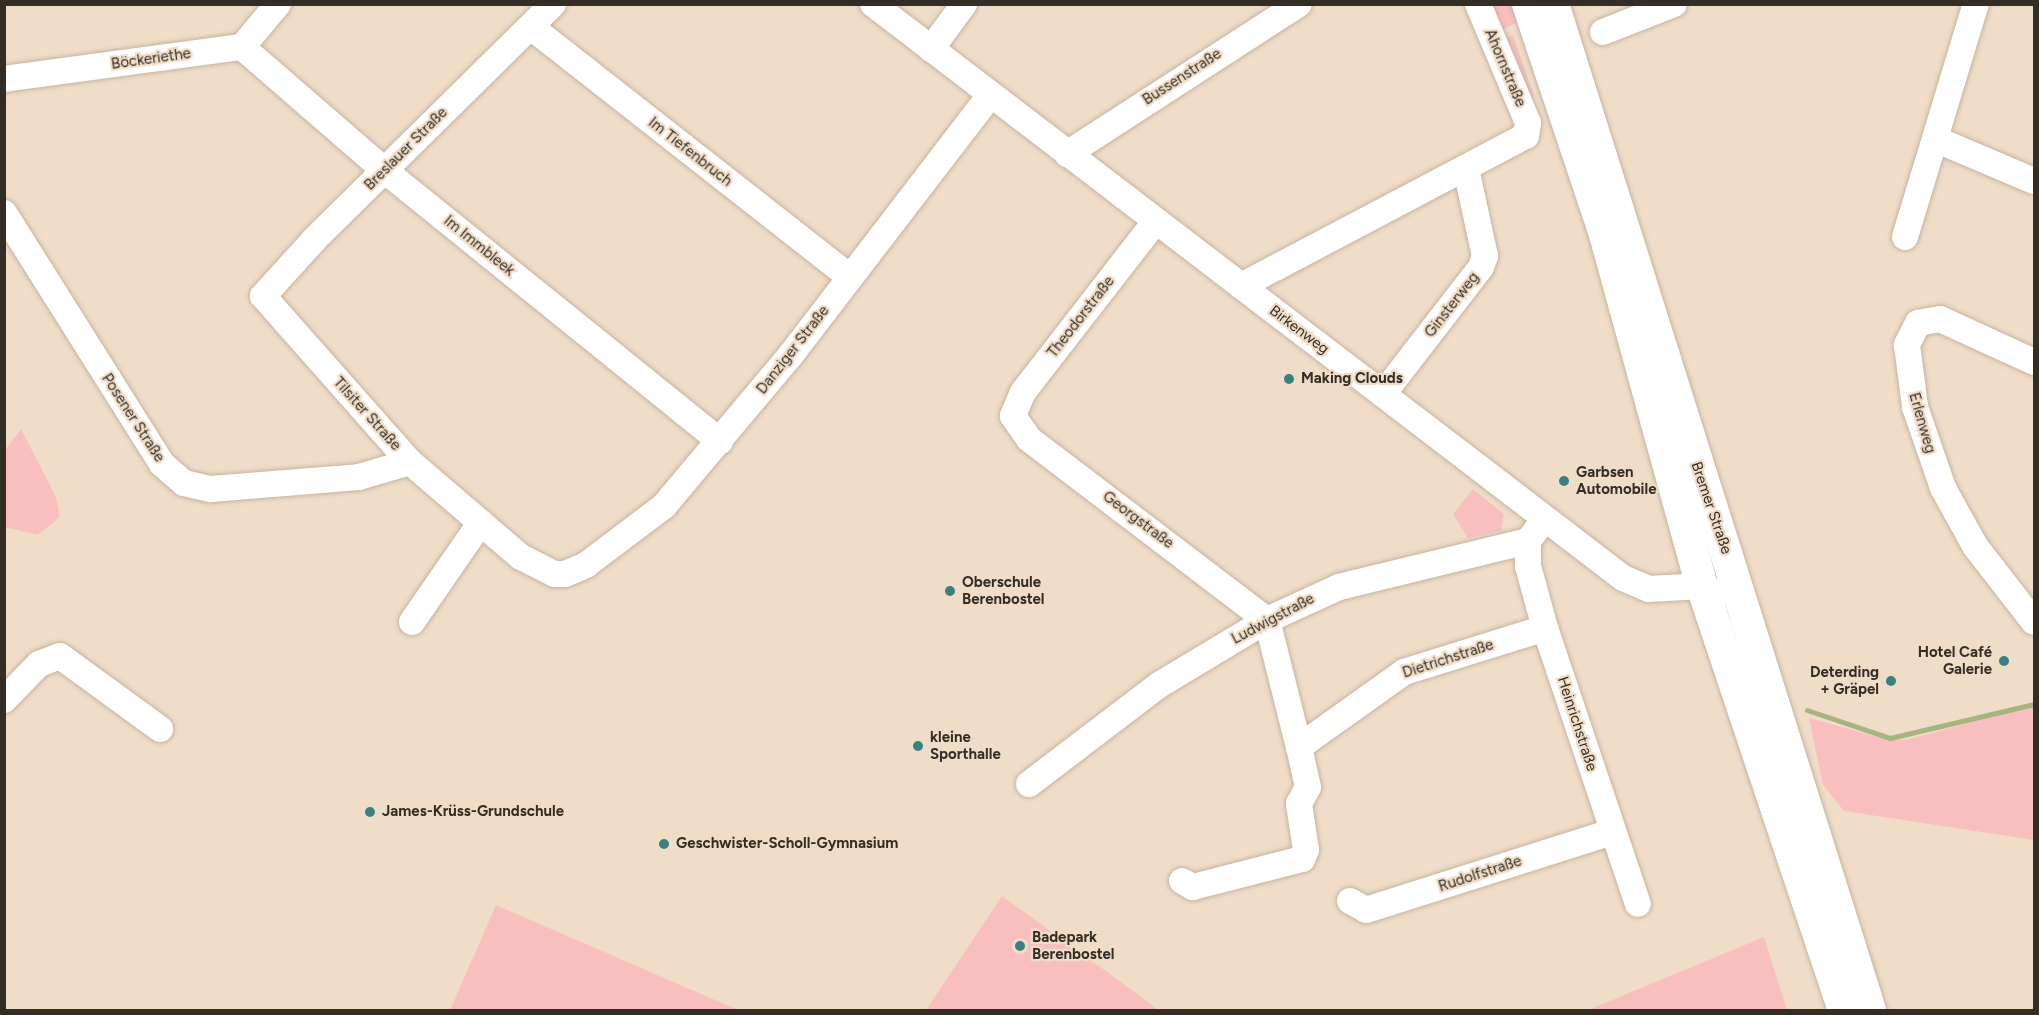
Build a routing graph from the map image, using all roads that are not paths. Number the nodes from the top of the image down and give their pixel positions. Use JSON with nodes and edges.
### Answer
{"nodes":[{"id":1,"x":278,"y":4,"type":"edge"},
{"id":2,"x":553,"y":4,"type":"edge"},
{"id":3,"x":873,"y":4,"type":"edge"},
{"id":4,"x":964,"y":4,"type":"edge"},
{"id":5,"x":1299,"y":4,"type":"edge"},
{"id":6,"x":1478,"y":4,"type":"edge"},
{"id":7,"x":1528,"y":4,"type":"edge"},
{"id":8,"x":1553,"y":4,"type":"edge"},
{"id":9,"x":1674,"y":4,"type":"edge"},
{"id":10,"x":1976,"y":4,"type":"edge"},
{"id":11,"x":531,"y":27,"type":"junction"},
{"id":12,"x":1603,"y":32,"type":"dead end"},
{"id":13,"x":242,"y":47,"type":"junction"},
{"id":14,"x":931,"y":49,"type":"junction"},
{"id":15,"x":4,"y":79,"type":"edge"},
{"id":16,"x":990,"y":95,"type":"junction"},
{"id":17,"x":1935,"y":139,"type":"junction"},
{"id":18,"x":1067,"y":153,"type":"junction"},
{"id":19,"x":1466,"y":169,"type":"junction"},
{"id":20,"x":384,"y":170,"type":"junction"},
{"id":21,"x":2034,"y":182,"type":"edge"},
{"id":22,"x":4,"y":213,"type":"edge"},
{"id":23,"x":1149,"y":229,"type":"junction"},
{"id":24,"x":1905,"y":237,"type":"dead end"},
{"id":25,"x":850,"y":277,"type":"junction"},
{"id":26,"x":1241,"y":286,"type":"junction"},
{"id":27,"x":263,"y":296,"type":"joint"},
{"id":28,"x":2034,"y":362,"type":"edge"},
{"id":29,"x":1383,"y":394,"type":"junction"},
{"id":30,"x":1013,"y":416,"type":"joint"},
{"id":31,"x":720,"y":441,"type":"junction"},
{"id":32,"x":410,"y":462,"type":"junction"},
{"id":33,"x":1544,"y":520,"type":"junction"},
{"id":34,"x":481,"y":522,"type":"junction"},
{"id":35,"x":1528,"y":541,"type":"junction"},
{"id":36,"x":565,"y":574,"type":"joint"},
{"id":37,"x":1702,"y":586,"type":"junction"},
{"id":38,"x":1744,"y":606,"type":"junction"},
{"id":39,"x":1267,"y":620,"type":"junction"},
{"id":40,"x":412,"y":622,"type":"dead end"},
{"id":41,"x":2034,"y":622,"type":"edge"},
{"id":42,"x":1545,"y":628,"type":"junction"},
{"id":43,"x":4,"y":700,"type":"edge"},
{"id":44,"x":160,"y":729,"type":"dead end"},
{"id":45,"x":1299,"y":747,"type":"junction"},
{"id":46,"x":1029,"y":784,"type":"dead end"},
{"id":47,"x":1612,"y":832,"type":"junction"},
{"id":48,"x":1182,"y":881,"type":"dead end"},
{"id":49,"x":1350,"y":901,"type":"dead end"},
{"id":50,"x":1638,"y":904,"type":"dead end"},
{"id":51,"x":1844,"y":1011,"type":"edge"},
{"id":52,"x":1870,"y":1011,"type":"edge"}],
"edges":[{"from":1,"to":13,"type":"street"},
{"from":2,"to":11,"type":"street","name":"Breslauer Straße"},
{"from":3,"to":14,"type":"street","name":"Birkenweg"},
{"from":4,"to":14,"type":"street"},
{"from":5,"to":18,"type":"street","name":"Bussenstraße"},
{"from":6,"to":19,"type":"street","name":"Ahornstraße"},
{"from":7,"to":37,"type":"main road","name":"Bremer Straße"},
{"from":8,"to":38,"type":"main road","name":"Bremer Straße"},
{"from":9,"to":12,"type":"street"},
{"from":10,"to":17,"type":"street"},
{"from":11,"to":20,"type":"street","name":"Breslauer Straße"},
{"from":11,"to":25,"type":"street","name":"Im Tiefenbruch"},
{"from":13,"to":15,"type":"street","name":"Böckeriethe"},
{"from":13,"to":20,"type":"street","name":"Im Immbleek"},
{"from":14,"to":16,"type":"street","name":"Birkenweg"},
{"from":16,"to":18,"type":"street","name":"Birkenweg"},
{"from":16,"to":25,"type":"street","name":"Danziger Straße"},
{"from":17,"to":21,"type":"street"},
{"from":17,"to":24,"type":"street"},
{"from":18,"to":23,"type":"street","name":"Birkenweg"},
{"from":19,"to":26,"type":"street"},
{"from":19,"to":29,"type":"street","name":"Ginsterweg"},
{"from":20,"to":27,"type":"street","name":"Breslauer Straße"},
{"from":20,"to":31,"type":"street","name":"Im Immbleek"},
{"from":22,"to":32,"type":"street","name":"Posener Straße"},
{"from":23,"to":26,"type":"street","name":"Birkenweg"},
{"from":23,"to":30,"type":"street","name":"Theodorstraße"},
{"from":25,"to":31,"type":"street","name":"Danziger Straße"},
{"from":26,"to":29,"type":"street","name":"Birkenweg"},
{"from":27,"to":32,"type":"street","name":"Tilsiter Straße"},
{"from":28,"to":41,"type":"street","name":"Erlenweg"},
{"from":29,"to":33,"type":"street","name":"Birkenweg"},
{"from":30,"to":39,"type":"street","name":"Georgstraße"},
{"from":31,"to":36,"type":"street","name":"Danziger Straße"},
{"from":32,"to":34,"type":"street","name":"Tilsiter Straße"},
{"from":33,"to":35,"type":"street"},
{"from":33,"to":37,"type":"street","name":"Birkenweg"},
{"from":34,"to":36,"type":"street","name":"Tilsiter Straße"},
{"from":34,"to":40,"type":"street"},
{"from":35,"to":39,"type":"street","name":"Ludwigstraße"},
{"from":35,"to":42,"type":"street","name":"Heinrichstraße"},
{"from":37,"to":38,"type":"street"},
{"from":37,"to":51,"type":"main road","name":"Bremer Straße"},
{"from":38,"to":52,"type":"main road","name":"Bremer Straße"},
{"from":39,"to":45,"type":"street"},
{"from":39,"to":46,"type":"street","name":"Ludwigstraße"},
{"from":42,"to":45,"type":"street","name":"Dietrichstraße"},
{"from":42,"to":47,"type":"street","name":"Heinrichstraße"},
{"from":43,"to":44,"type":"street"},
{"from":45,"to":48,"type":"street"},
{"from":47,"to":49,"type":"street","name":"Rudolfstraße"},
{"from":47,"to":50,"type":"street","name":"Heinrichstraße"}]}
